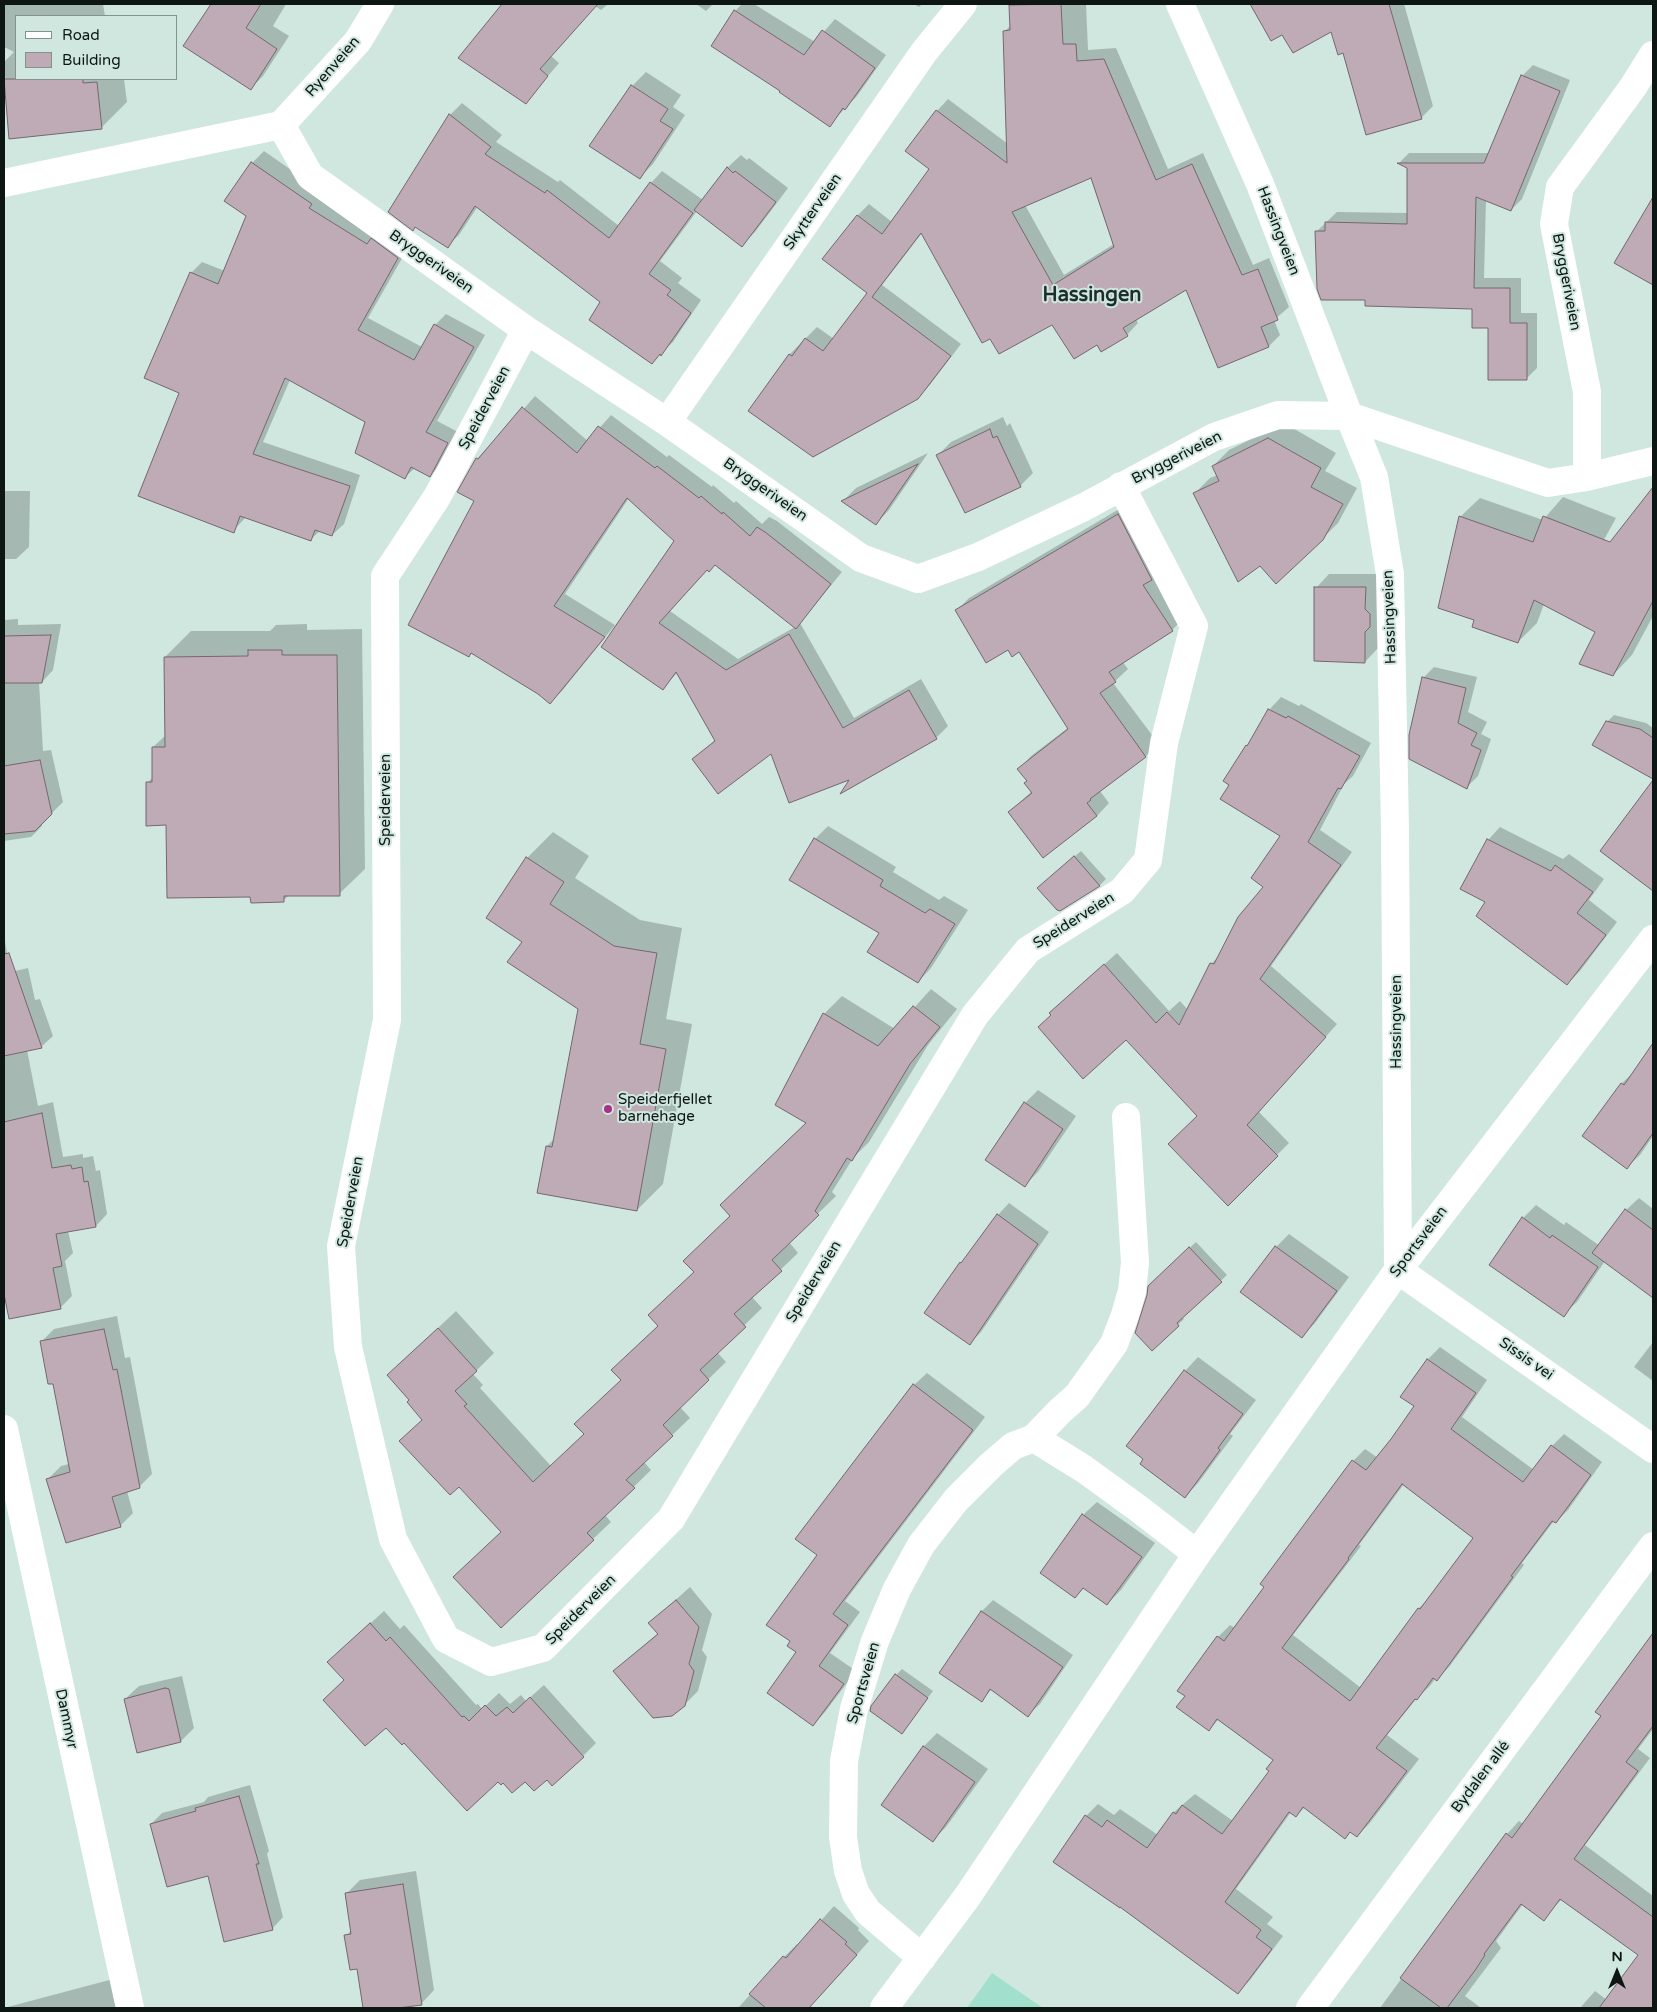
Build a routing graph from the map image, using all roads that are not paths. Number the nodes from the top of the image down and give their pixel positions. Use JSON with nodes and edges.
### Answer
{"nodes":[{"id":1,"x":380,"y":4,"type":"edge"},
{"id":2,"x":963,"y":4,"type":"edge"},
{"id":3,"x":1180,"y":4,"type":"edge"},
{"id":4,"x":1653,"y":55,"type":"edge"},
{"id":5,"x":281,"y":125,"type":"junction"},
{"id":6,"x":4,"y":183,"type":"edge"},
{"id":7,"x":526,"y":330,"type":"junction"},
{"id":8,"x":1349,"y":416,"type":"junction"},
{"id":9,"x":667,"y":422,"type":"junction"},
{"id":10,"x":1653,"y":461,"type":"edge"},
{"id":11,"x":1587,"y":477,"type":"junction"},
{"id":12,"x":1121,"y":486,"type":"junction"},
{"id":13,"x":1653,"y":939,"type":"edge"},
{"id":14,"x":1126,"y":1117,"type":"dead end"},
{"id":15,"x":1398,"y":1270,"type":"junction"},
{"id":16,"x":4,"y":1429,"type":"edge"},
{"id":17,"x":1034,"y":1438,"type":"junction"},
{"id":18,"x":1653,"y":1449,"type":"edge"},
{"id":19,"x":1653,"y":1546,"type":"edge"},
{"id":20,"x":1197,"y":1554,"type":"junction"},
{"id":21,"x":922,"y":1958,"type":"junction"},
{"id":22,"x":130,"y":2008,"type":"edge"},
{"id":23,"x":884,"y":2008,"type":"edge"},
{"id":24,"x":1310,"y":2008,"type":"edge"}],
"edges":[{"from":1,"to":5,"type":"street","name":"Ryenveien"},
{"from":2,"to":9,"type":"street","name":"Skytterveien"},
{"from":3,"to":8,"type":"street","name":"Hassingveien"},
{"from":4,"to":11,"type":"street","name":"Bryggeriveien"},
{"from":5,"to":6,"type":"street"},
{"from":5,"to":7,"type":"street","name":"Bryggeriveien"},
{"from":7,"to":9,"type":"street","name":"Bryggeriveien"},
{"from":7,"to":12,"type":"street","name":"Speiderveien"},
{"from":8,"to":11,"type":"street","name":"Bryggeriveien"},
{"from":8,"to":12,"type":"street","name":"Bryggeriveien"},
{"from":8,"to":15,"type":"street","name":"Hassingveien"},
{"from":9,"to":12,"type":"street","name":"Bryggeriveien"},
{"from":10,"to":11,"type":"street","name":"Bryggeriveien"},
{"from":13,"to":15,"type":"street","name":"Sportsveien"},
{"from":14,"to":17,"type":"street","name":"Sportsveien"},
{"from":15,"to":18,"type":"street","name":"Sissis vei"},
{"from":15,"to":20,"type":"street","name":"Sportsveien"},
{"from":16,"to":22,"type":"street","name":"Dammyr"},
{"from":17,"to":20,"type":"street"},
{"from":17,"to":21,"type":"street","name":"Sportsveien"},
{"from":19,"to":24,"type":"street","name":"Bydalen allé"},
{"from":20,"to":21,"type":"street","name":"Sportsveien"},
{"from":21,"to":23,"type":"street","name":"Sportsveien"}]}
